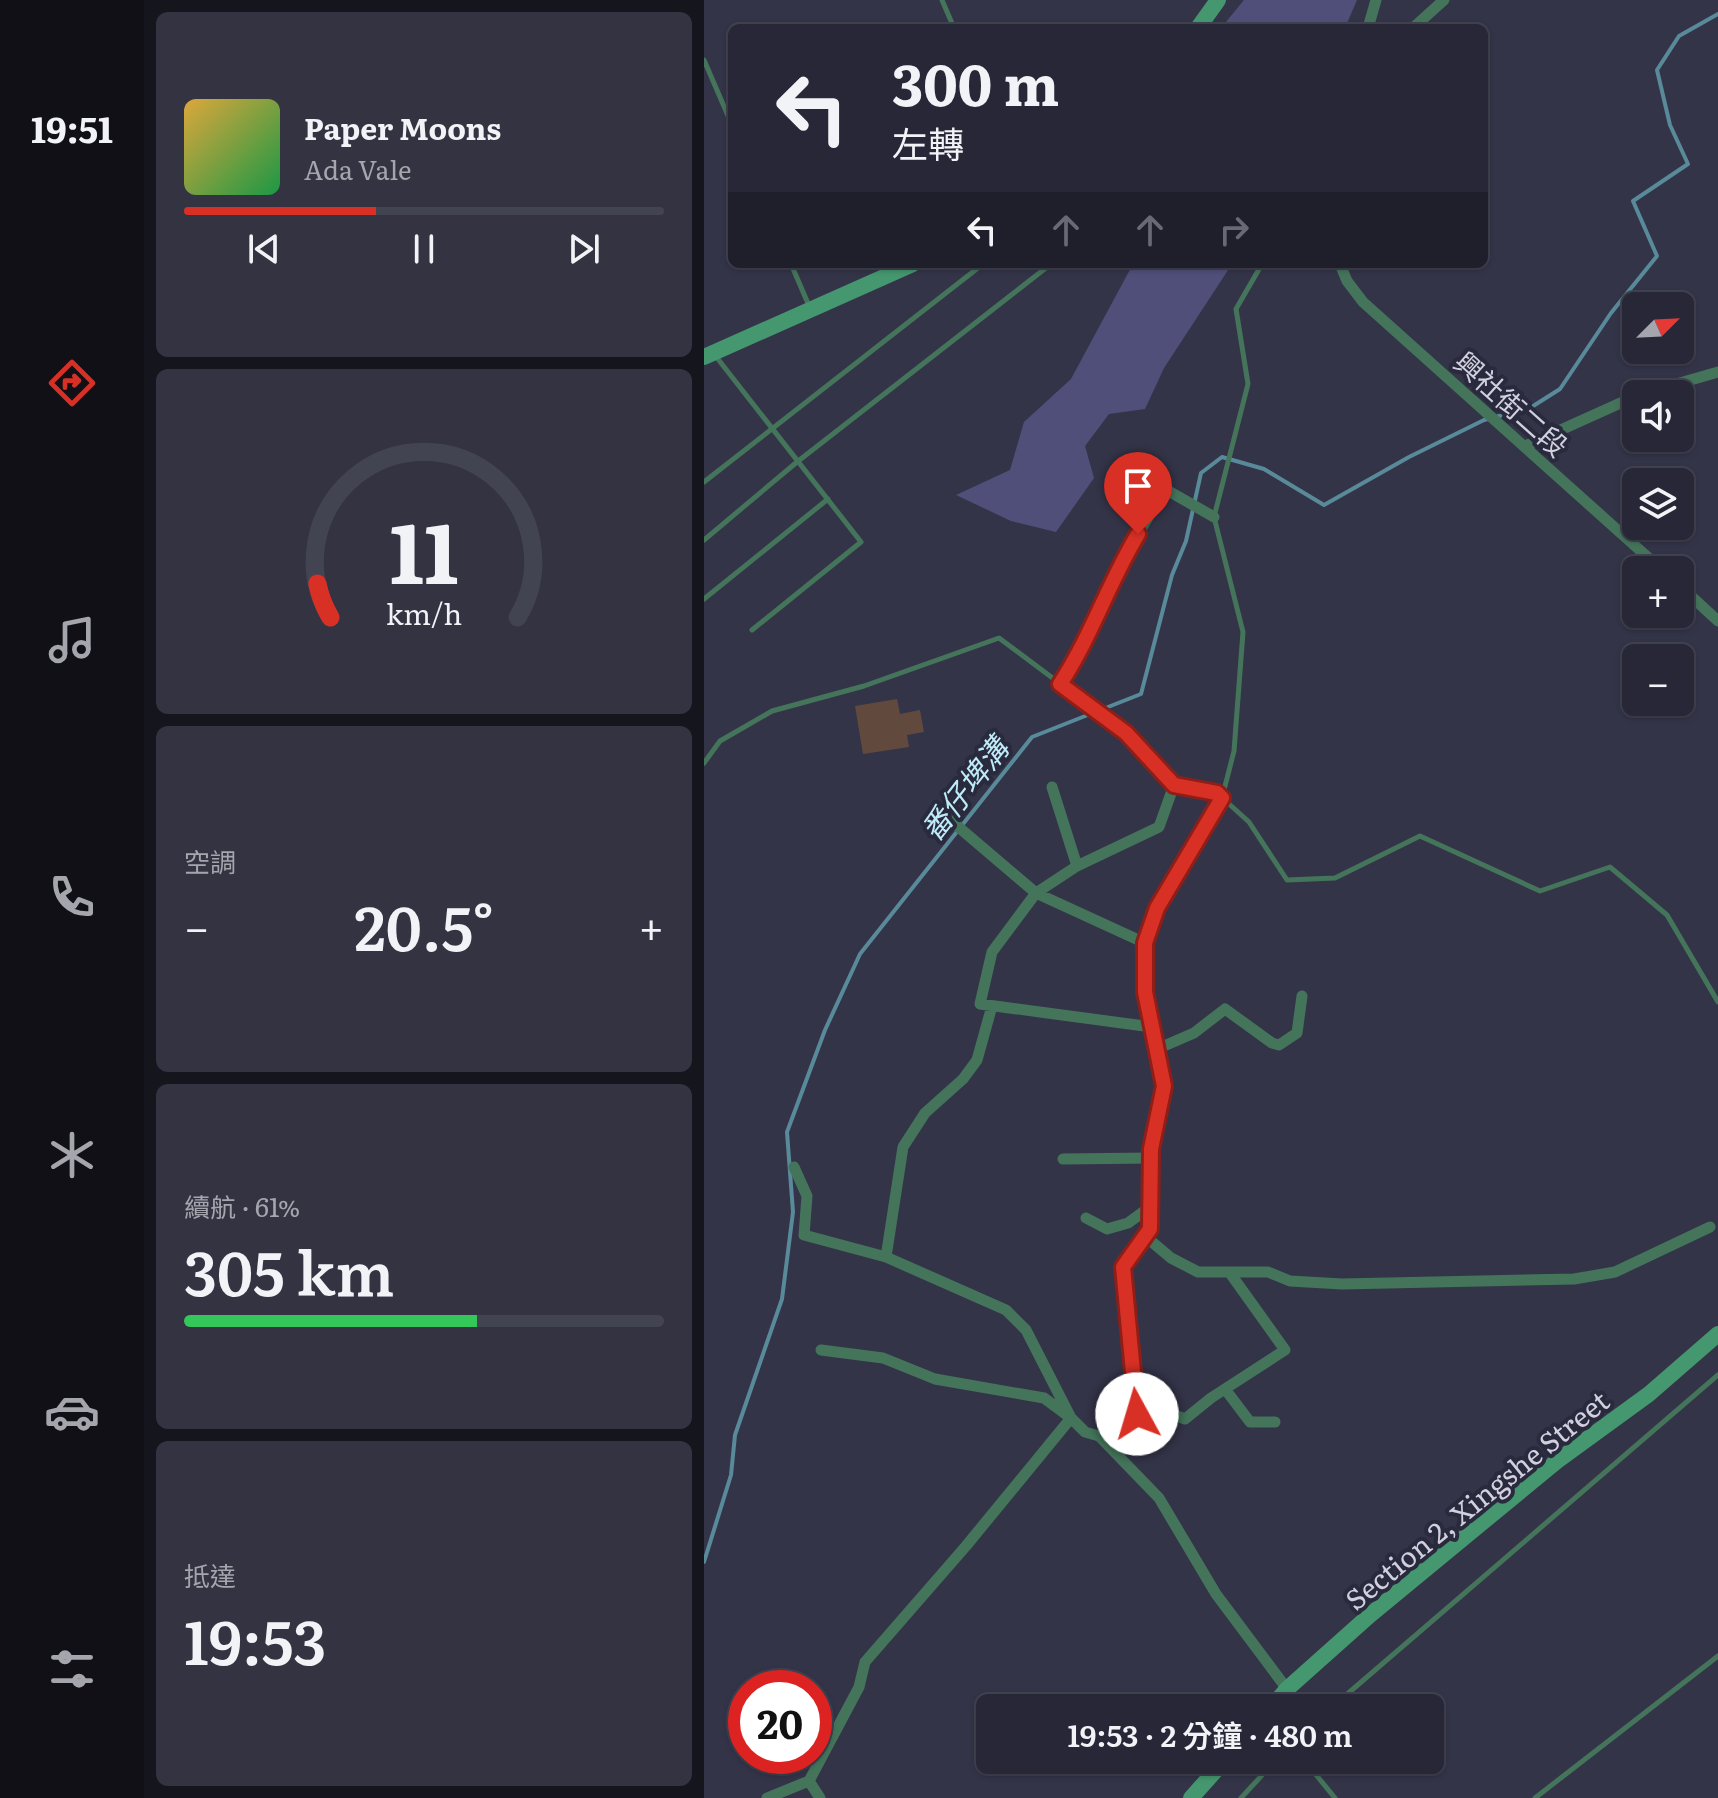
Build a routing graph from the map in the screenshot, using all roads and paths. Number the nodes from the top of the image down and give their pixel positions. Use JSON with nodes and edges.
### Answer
{"nodes":[{"id":1,"x":942,"y":0,"type":"edge"},
{"id":2,"x":1218,"y":0,"type":"edge"},
{"id":3,"x":1376,"y":0,"type":"edge"},
{"id":4,"x":1444,"y":0,"type":"edge"},
{"id":5,"x":952,"y":24,"type":"edge"},
{"id":6,"x":1201,"y":24,"type":"edge"},
{"id":7,"x":1369,"y":24,"type":"edge"},
{"id":8,"x":1417,"y":24,"type":"edge"},
{"id":9,"x":704,"y":60,"type":"edge"},
{"id":10,"x":728,"y":116,"type":"edge"},
{"id":11,"x":793,"y":268,"type":"edge"},
{"id":12,"x":904,"y":268,"type":"edge"},
{"id":13,"x":978,"y":268,"type":"edge"},
{"id":14,"x":1046,"y":268,"type":"edge"},
{"id":15,"x":1260,"y":268,"type":"edge"},
{"id":16,"x":1342,"y":268,"type":"edge"},
{"id":17,"x":810,"y":309,"type":"junction"},
{"id":18,"x":709,"y":355,"type":"edge"},
{"id":19,"x":1718,"y":372,"type":"edge"},
{"id":20,"x":1690,"y":380,"type":"edge"},
{"id":21,"x":1622,"y":402,"type":"edge"},
{"id":22,"x":772,"y":429,"type":"junction"},
{"id":23,"x":1525,"y":446,"type":"junction"},
{"id":24,"x":797,"y":462,"type":"junction"},
{"id":25,"x":704,"y":482,"type":"edge"},
{"id":26,"x":828,"y":499,"type":"junction"},
{"id":27,"x":1214,"y":517,"type":"junction"},
{"id":28,"x":704,"y":540,"type":"edge"},
{"id":29,"x":1647,"y":556,"type":"edge"},
{"id":30,"x":704,"y":599,"type":"edge"},
{"id":31,"x":1694,"y":599,"type":"edge"},
{"id":32,"x":1718,"y":621,"type":"edge"},
{"id":33,"x":752,"y":630,"type":"dead end"},
{"id":34,"x":1060,"y":684,"type":"junction"},
{"id":35,"x":704,"y":763,"type":"edge"},
{"id":36,"x":1174,"y":785,"type":"junction"},
{"id":37,"x":1052,"y":787,"type":"dead end"},
{"id":38,"x":1222,"y":798,"type":"junction"},
{"id":39,"x":942,"y":813,"type":"dead end"},
{"id":40,"x":1077,"y":866,"type":"junction"},
{"id":41,"x":1036,"y":893,"type":"junction"},
{"id":42,"x":1145,"y":943,"type":"junction"},
{"id":43,"x":1302,"y":996,"type":"dead end"},
{"id":44,"x":1718,"y":1002,"type":"edge"},
{"id":45,"x":992,"y":1006,"type":"junction"},
{"id":46,"x":1152,"y":1027,"type":"junction"},
{"id":47,"x":1157,"y":1049,"type":"junction"},
{"id":48,"x":1151,"y":1158,"type":"junction"},
{"id":49,"x":1063,"y":1159,"type":"dead end"},
{"id":50,"x":794,"y":1167,"type":"dead end"},
{"id":51,"x":1150,"y":1207,"type":"junction"},
{"id":52,"x":1086,"y":1218,"type":"dead end"},
{"id":53,"x":1710,"y":1227,"type":"dead end"},
{"id":54,"x":1145,"y":1236,"type":"junction"},
{"id":55,"x":886,"y":1257,"type":"junction"},
{"id":56,"x":1230,"y":1273,"type":"junction"},
{"id":57,"x":1718,"y":1334,"type":"edge"},
{"id":58,"x":821,"y":1350,"type":"dead end"},
{"id":59,"x":1718,"y":1375,"type":"edge"},
{"id":60,"x":1225,"y":1389,"type":"junction"},
{"id":61,"x":1136,"y":1400,"type":"junction"},
{"id":62,"x":1071,"y":1418,"type":"junction"},
{"id":63,"x":1275,"y":1422,"type":"dead end"},
{"id":64,"x":1116,"y":1453,"type":"junction"},
{"id":65,"x":1718,"y":1656,"type":"edge"},
{"id":66,"x":1287,"y":1689,"type":"junction"},
{"id":67,"x":1283,"y":1694,"type":"edge"},
{"id":68,"x":1347,"y":1694,"type":"edge"},
{"id":69,"x":1212,"y":1774,"type":"edge"},
{"id":70,"x":1263,"y":1774,"type":"edge"},
{"id":71,"x":1315,"y":1774,"type":"edge"},
{"id":72,"x":809,"y":1781,"type":"junction"},
{"id":73,"x":767,"y":1798,"type":"edge"},
{"id":74,"x":820,"y":1798,"type":"edge"},
{"id":75,"x":1191,"y":1798,"type":"edge"},
{"id":76,"x":1241,"y":1798,"type":"edge"},
{"id":77,"x":1335,"y":1798,"type":"edge"},
{"id":78,"x":1535,"y":1798,"type":"edge"}],
"edges":[{"from":1,"to":5,"type":"lane"},
{"from":2,"to":6,"type":"street"},
{"from":3,"to":7,"type":"street"},
{"from":4,"to":8,"type":"street"},
{"from":9,"to":10,"type":"lane"},
{"from":11,"to":17,"type":"lane"},
{"from":12,"to":17,"type":"street"},
{"from":13,"to":22,"type":"lane"},
{"from":14,"to":24,"type":"lane"},
{"from":15,"to":27,"type":"lane"},
{"from":16,"to":23,"type":"street","name":"興社街二段"},
{"from":17,"to":18,"type":"street"},
{"from":18,"to":22,"type":"lane"},
{"from":19,"to":20,"type":"street"},
{"from":21,"to":23,"type":"street"},
{"from":22,"to":24,"type":"lane"},
{"from":22,"to":25,"type":"lane"},
{"from":23,"to":29,"type":"street","name":"興社街二段"},
{"from":24,"to":26,"type":"lane"},
{"from":24,"to":28,"type":"lane"},
{"from":26,"to":30,"type":"lane"},
{"from":26,"to":33,"type":"lane"},
{"from":27,"to":34,"type":"street"},
{"from":27,"to":38,"type":"lane"},
{"from":31,"to":32,"type":"street"},
{"from":34,"to":35,"type":"lane"},
{"from":34,"to":36,"type":"lane"},
{"from":36,"to":38,"type":"lane"},
{"from":36,"to":40,"type":"street"},
{"from":37,"to":40,"type":"street"},
{"from":38,"to":42,"type":"lane"},
{"from":38,"to":44,"type":"lane"},
{"from":39,"to":41,"type":"street"},
{"from":40,"to":41,"type":"street"},
{"from":41,"to":42,"type":"street"},
{"from":41,"to":45,"type":"street"},
{"from":42,"to":46,"type":"lane"},
{"from":43,"to":47,"type":"street"},
{"from":45,"to":46,"type":"street"},
{"from":45,"to":55,"type":"street"},
{"from":46,"to":47,"type":"lane"},
{"from":47,"to":48,"type":"lane"},
{"from":48,"to":49,"type":"street"},
{"from":48,"to":51,"type":"lane"},
{"from":50,"to":55,"type":"street"},
{"from":51,"to":52,"type":"street"},
{"from":51,"to":54,"type":"lane"},
{"from":53,"to":56,"type":"street"},
{"from":54,"to":56,"type":"street"},
{"from":54,"to":61,"type":"lane"},
{"from":55,"to":62,"type":"street"},
{"from":56,"to":60,"type":"street"},
{"from":57,"to":66,"type":"street","name":"Section 2, Xingshe Street"},
{"from":58,"to":62,"type":"street"},
{"from":59,"to":68,"type":"lane"},
{"from":60,"to":61,"type":"street"},
{"from":60,"to":63,"type":"street"},
{"from":61,"to":64,"type":"lane"},
{"from":62,"to":64,"type":"street"},
{"from":62,"to":72,"type":"street"},
{"from":64,"to":66,"type":"street"},
{"from":65,"to":78,"type":"lane"},
{"from":66,"to":67,"type":"street","name":"Section 2, Xingshe Street"},
{"from":69,"to":75,"type":"street"},
{"from":70,"to":76,"type":"lane"},
{"from":71,"to":77,"type":"lane"},
{"from":72,"to":73,"type":"street"},
{"from":72,"to":74,"type":"street"}]}
